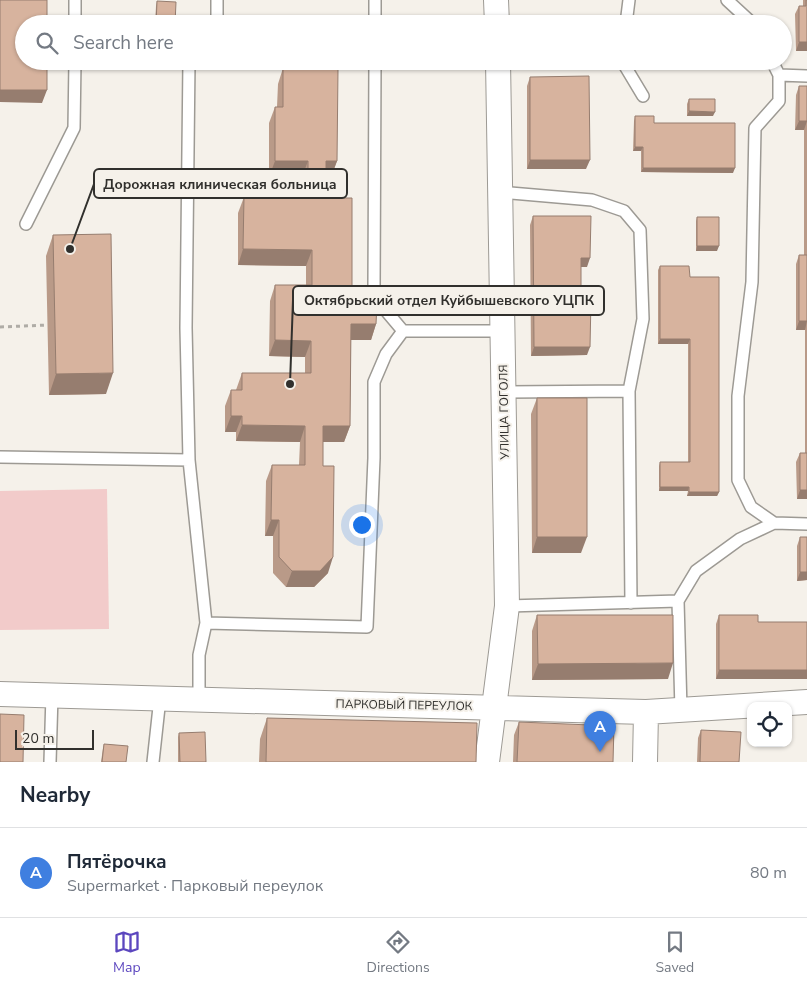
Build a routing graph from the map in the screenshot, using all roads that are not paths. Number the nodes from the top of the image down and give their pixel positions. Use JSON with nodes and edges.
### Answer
{"nodes":[{"id":1,"x":75,"y":0,"type":"edge"},
{"id":2,"x":216,"y":0,"type":"edge"},
{"id":3,"x":375,"y":0,"type":"edge"},
{"id":4,"x":496,"y":0,"type":"edge"},
{"id":5,"x":629,"y":0,"type":"edge"},
{"id":6,"x":727,"y":0,"type":"edge"},
{"id":7,"x":75,"y":15,"type":"edge"},
{"id":8,"x":217,"y":15,"type":"edge"},
{"id":9,"x":375,"y":15,"type":"edge"},
{"id":10,"x":497,"y":15,"type":"edge"},
{"id":11,"x":627,"y":15,"type":"edge"},
{"id":12,"x":743,"y":15,"type":"edge"},
{"id":13,"x":75,"y":70,"type":"edge"},
{"id":14,"x":189,"y":70,"type":"edge"},
{"id":15,"x":375,"y":70,"type":"edge"},
{"id":16,"x":498,"y":70,"type":"edge"},
{"id":17,"x":627,"y":70,"type":"edge"},
{"id":18,"x":776,"y":70,"type":"edge"},
{"id":19,"x":779,"y":75,"type":"junction"},
{"id":20,"x":807,"y":76,"type":"edge"},
{"id":21,"x":643,"y":96,"type":"dead end"},
{"id":22,"x":500,"y":192,"type":"junction"},
{"id":23,"x":26,"y":224,"type":"dead end"},
{"id":24,"x":403,"y":331,"type":"junction"},
{"id":25,"x":502,"y":331,"type":"junction"},
{"id":26,"x":504,"y":392,"type":"junction"},
{"id":27,"x":629,"y":392,"type":"junction"},
{"id":28,"x":0,"y":456,"type":"edge"},
{"id":29,"x":189,"y":460,"type":"junction"},
{"id":30,"x":774,"y":522,"type":"junction"},
{"id":31,"x":807,"y":524,"type":"edge"},
{"id":32,"x":678,"y":602,"type":"junction"},
{"id":33,"x":631,"y":603,"type":"junction"},
{"id":34,"x":507,"y":606,"type":"junction"},
{"id":35,"x":206,"y":623,"type":"junction"},
{"id":36,"x":0,"y":694,"type":"edge"},
{"id":37,"x":52,"y":695,"type":"junction"},
{"id":38,"x":160,"y":698,"type":"junction"},
{"id":39,"x":199,"y":699,"type":"junction"},
{"id":40,"x":807,"y":702,"type":"edge"},
{"id":41,"x":494,"y":707,"type":"junction"},
{"id":42,"x":680,"y":710,"type":"junction"},
{"id":43,"x":646,"y":712,"type":"junction"},
{"id":44,"x":50,"y":762,"type":"edge"},
{"id":45,"x":153,"y":762,"type":"edge"},
{"id":46,"x":487,"y":762,"type":"edge"},
{"id":47,"x":645,"y":762,"type":"edge"}],
"edges":[{"from":1,"to":7,"type":"lane"},
{"from":2,"to":8,"type":"lane"},
{"from":3,"to":9,"type":"lane"},
{"from":4,"to":10,"type":"street"},
{"from":5,"to":11,"type":"lane"},
{"from":6,"to":12,"type":"lane"},
{"from":13,"to":23,"type":"lane"},
{"from":14,"to":29,"type":"lane"},
{"from":15,"to":24,"type":"lane"},
{"from":16,"to":22,"type":"street","name":"УЛИЦА ГОГОЛЯ"},
{"from":17,"to":21,"type":"lane"},
{"from":18,"to":19,"type":"lane"},
{"from":19,"to":20,"type":"lane"},
{"from":19,"to":30,"type":"lane"},
{"from":22,"to":25,"type":"street","name":"УЛИЦА ГОГОЛЯ"},
{"from":22,"to":27,"type":"lane"},
{"from":24,"to":25,"type":"lane"},
{"from":24,"to":35,"type":"lane"},
{"from":25,"to":26,"type":"street","name":"УЛИЦА ГОГОЛЯ"},
{"from":26,"to":27,"type":"lane"},
{"from":26,"to":34,"type":"street","name":"УЛИЦА ГОГОЛЯ"},
{"from":27,"to":33,"type":"lane"},
{"from":28,"to":29,"type":"lane"},
{"from":29,"to":35,"type":"lane"},
{"from":30,"to":31,"type":"lane"},
{"from":30,"to":32,"type":"lane"},
{"from":32,"to":33,"type":"lane"},
{"from":32,"to":42,"type":"lane"},
{"from":33,"to":34,"type":"lane"},
{"from":34,"to":41,"type":"street","name":"УЛИЦА ГОГОЛЯ"},
{"from":35,"to":39,"type":"lane"},
{"from":36,"to":37,"type":"street","name":"ПАРКОВЫЙ ПЕРЕУЛОК"},
{"from":37,"to":38,"type":"street","name":"ПАРКОВЫЙ ПЕРЕУЛОК"},
{"from":37,"to":44,"type":"lane"},
{"from":38,"to":39,"type":"street","name":"ПАРКОВЫЙ ПЕРЕУЛОК"},
{"from":38,"to":45,"type":"lane"},
{"from":39,"to":41,"type":"street","name":"ПАРКОВЫЙ ПЕРЕУЛОК"},
{"from":40,"to":42,"type":"street","name":"ПАРКОВЫЙ ПЕРЕУЛОК"},
{"from":41,"to":43,"type":"street","name":"ПАРКОВЫЙ ПЕРЕУЛОК"},
{"from":41,"to":46,"type":"street","name":"УЛИЦА ГОГОЛЯ"},
{"from":42,"to":43,"type":"street","name":"ПАРКОВЫЙ ПЕРЕУЛОК"},
{"from":43,"to":47,"type":"street"}]}
